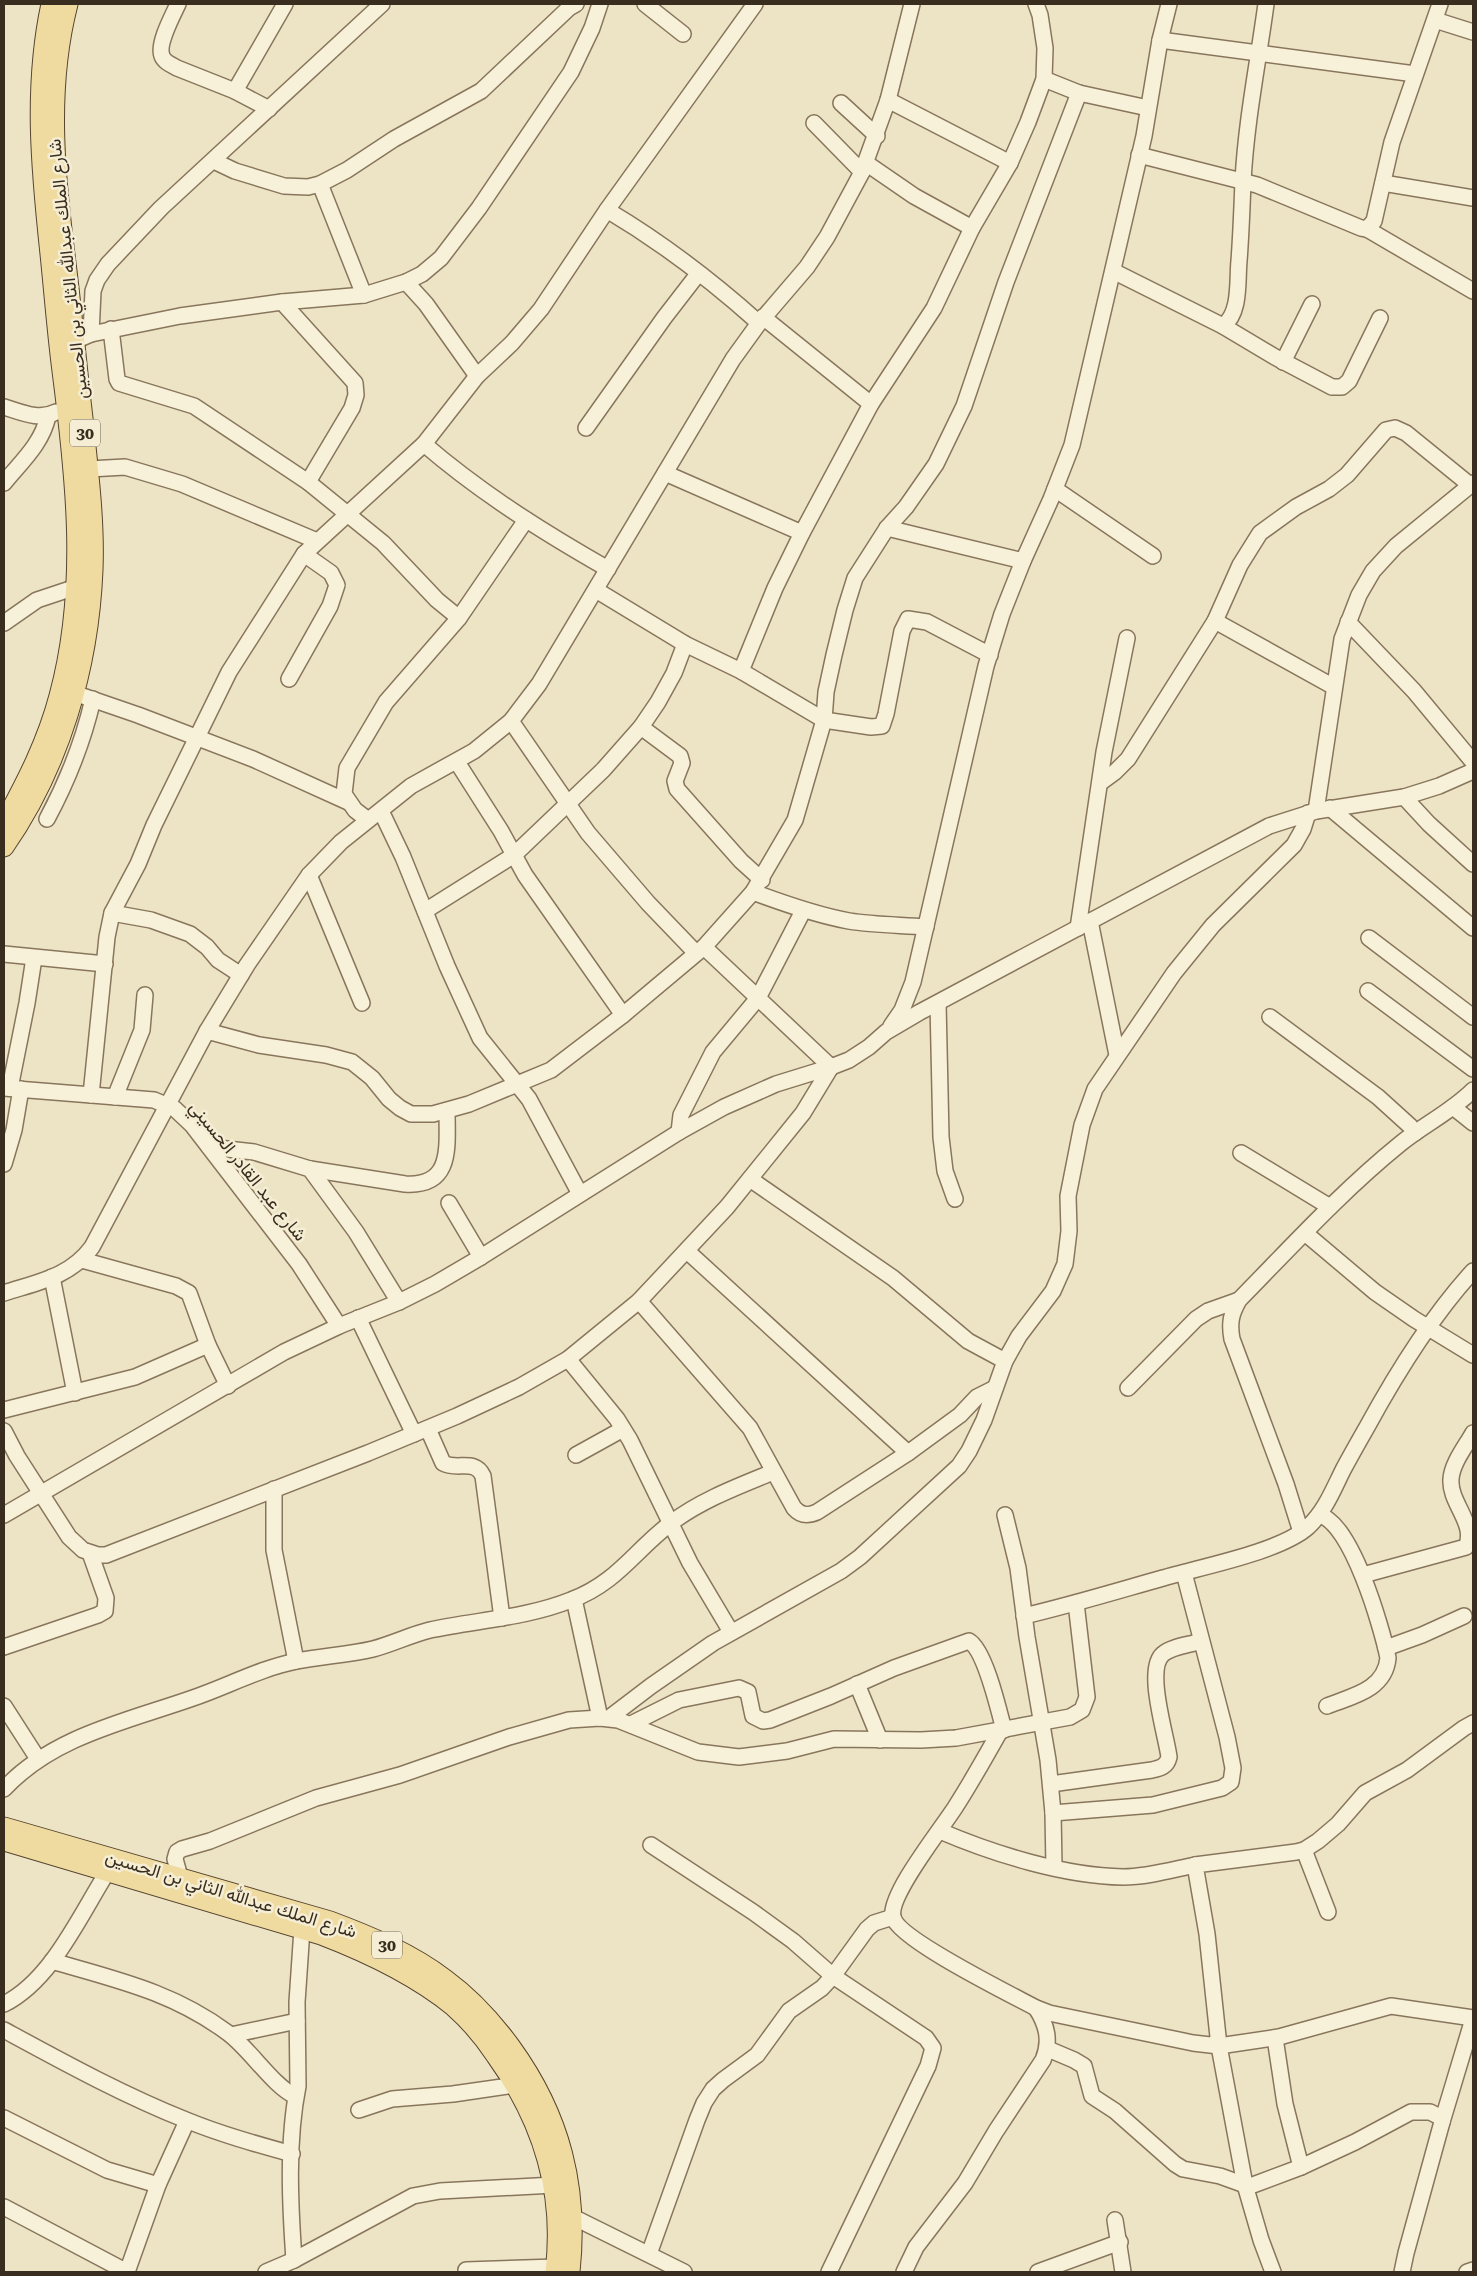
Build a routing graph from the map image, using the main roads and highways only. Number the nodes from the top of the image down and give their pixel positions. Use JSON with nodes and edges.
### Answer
{"nodes":[{"id":1,"x":51,"y":4,"type":"edge"},
{"id":2,"x":68,"y":4,"type":"edge"},
{"id":3,"x":4,"y":823,"type":"edge"},
{"id":4,"x":4,"y":847,"type":"edge"},
{"id":5,"x":4,"y":1827,"type":"edge"},
{"id":6,"x":4,"y":1841,"type":"edge"},
{"id":7,"x":560,"y":2271,"type":"edge"}],
"edges":[{"from":1,"to":3,"type":"main road","name":"شارع الملك عبدالله الثاني بن الحسين","number":"30"},
{"from":2,"to":4,"type":"main road","name":"شارع الملك عبدالله الثاني بن الحسين","number":"30"},
{"from":5,"to":7,"type":"main road","name":"شارع الملك عبدالله الثاني بن الحسين","number":"30"},
{"from":6,"to":7,"type":"main road","name":"شارع الملك عبدالله الثاني بن الحسين","number":"30"}]}
